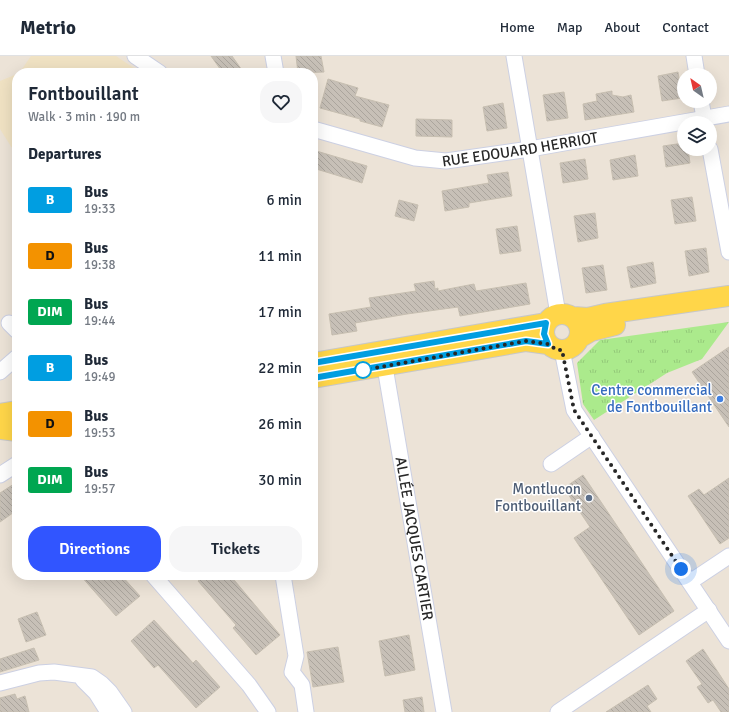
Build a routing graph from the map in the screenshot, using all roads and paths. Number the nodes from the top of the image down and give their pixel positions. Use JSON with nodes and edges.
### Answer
{"nodes":[{"id":1,"x":135,"y":56,"type":"edge"},
{"id":2,"x":273,"y":56,"type":"edge"},
{"id":3,"x":514,"y":56,"type":"edge"},
{"id":4,"x":694,"y":56,"type":"edge"},
{"id":5,"x":153,"y":68,"type":"edge"},
{"id":6,"x":275,"y":68,"type":"edge"},
{"id":7,"x":696,"y":68,"type":"edge"},
{"id":8,"x":729,"y":114,"type":"edge"},
{"id":9,"x":717,"y":117,"type":"edge"},
{"id":10,"x":677,"y":125,"type":"edge"},
{"id":11,"x":318,"y":130,"type":"edge"},
{"id":12,"x":530,"y":149,"type":"junction"},
{"id":13,"x":711,"y":156,"type":"edge"},
{"id":14,"x":729,"y":252,"type":"edge"},
{"id":15,"x":729,"y":296,"type":"edge"},
{"id":16,"x":729,"y":308,"type":"edge"},
{"id":17,"x":559,"y":318,"type":"junction"},
{"id":18,"x":580,"y":338,"type":"junction"},
{"id":19,"x":555,"y":347,"type":"junction"},
{"id":20,"x":12,"y":361,"type":"edge"},
{"id":21,"x":318,"y":363,"type":"edge"},
{"id":22,"x":387,"y":365,"type":"junction"},
{"id":23,"x":0,"y":372,"type":"edge"},
{"id":24,"x":318,"y":377,"type":"edge"},
{"id":25,"x":12,"y":411,"type":"edge"},
{"id":26,"x":0,"y":414,"type":"edge"},
{"id":27,"x":0,"y":429,"type":"edge"},
{"id":28,"x":12,"y":430,"type":"edge"},
{"id":29,"x":592,"y":436,"type":"junction"},
{"id":30,"x":551,"y":464,"type":"dead end"},
{"id":31,"x":12,"y":467,"type":"edge"},
{"id":32,"x":0,"y":475,"type":"edge"},
{"id":33,"x":729,"y":556,"type":"edge"},
{"id":34,"x":157,"y":580,"type":"edge"},
{"id":35,"x":284,"y":580,"type":"edge"},
{"id":36,"x":690,"y":582,"type":"junction"},
{"id":37,"x":709,"y":610,"type":"junction"},
{"id":38,"x":729,"y":641,"type":"edge"},
{"id":39,"x":76,"y":674,"type":"junction"},
{"id":40,"x":0,"y":684,"type":"edge"},
{"id":41,"x":108,"y":712,"type":"edge"},
{"id":42,"x":124,"y":712,"type":"edge"},
{"id":43,"x":268,"y":712,"type":"edge"},
{"id":44,"x":306,"y":712,"type":"edge"},
{"id":45,"x":444,"y":712,"type":"edge"},
{"id":46,"x":558,"y":712,"type":"edge"}],
"edges":[{"from":1,"to":5,"type":"street"},
{"from":2,"to":6,"type":"street"},
{"from":3,"to":12,"type":"street"},
{"from":4,"to":7,"type":"street"},
{"from":8,"to":9,"type":"street","name":"RUE EDOUARD HERRIOT"},
{"from":10,"to":12,"type":"street","name":"RUE EDOUARD HERRIOT"},
{"from":11,"to":12,"type":"street","name":"RUE EDOUARD HERRIOT"},
{"from":12,"to":17,"type":"street"},
{"from":13,"to":14,"type":"street"},
{"from":15,"to":17,"type":"main road"},
{"from":16,"to":18,"type":"main road"},
{"from":17,"to":18,"type":"main road"},
{"from":17,"to":19,"type":"main road"},
{"from":17,"to":21,"type":"main road"},
{"from":18,"to":19,"type":"main road"},
{"from":19,"to":22,"type":"main road"},
{"from":19,"to":29,"type":"street"},
{"from":20,"to":23,"type":"street"},
{"from":22,"to":24,"type":"main road"},
{"from":22,"to":45,"type":"street","name":"ALLÉE JACQUES CARTIER"},
{"from":25,"to":26,"type":"main road"},
{"from":27,"to":28,"type":"main road"},
{"from":29,"to":30,"type":"street"},
{"from":29,"to":36,"type":"street"},
{"from":31,"to":32,"type":"street"},
{"from":33,"to":36,"type":"street"},
{"from":34,"to":43,"type":"street"},
{"from":35,"to":44,"type":"street"},
{"from":36,"to":37,"type":"street"},
{"from":37,"to":38,"type":"street"},
{"from":37,"to":46,"type":"street"},
{"from":39,"to":40,"type":"street"},
{"from":39,"to":41,"type":"street"},
{"from":39,"to":42,"type":"street"}]}
